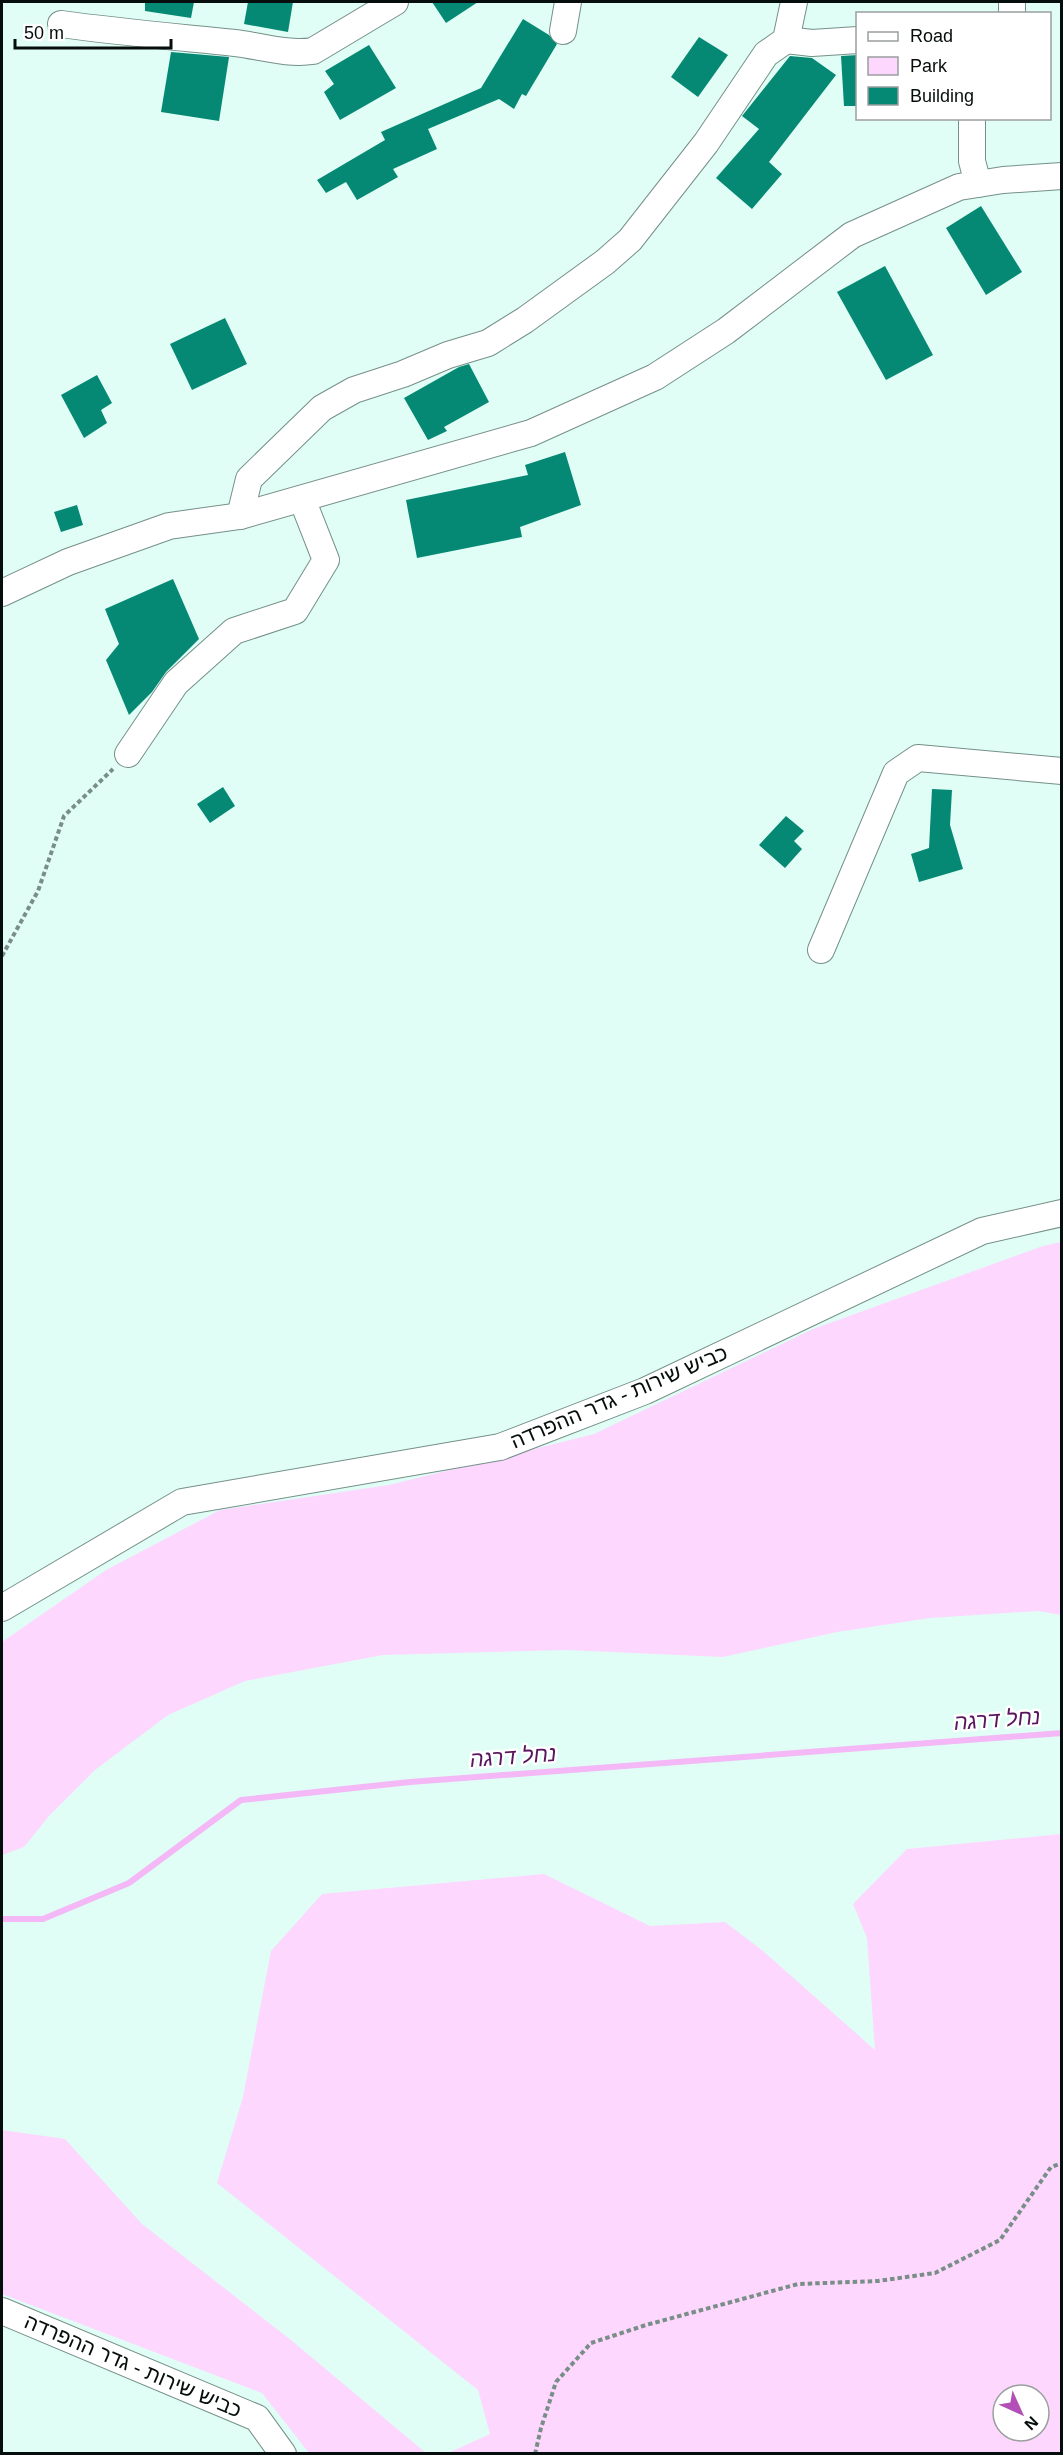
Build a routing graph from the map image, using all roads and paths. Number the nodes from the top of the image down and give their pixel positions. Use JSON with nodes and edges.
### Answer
{"nodes":[{"id":1,"x":395,"y":2,"type":"edge"},
{"id":2,"x":568,"y":2,"type":"edge"},
{"id":3,"x":794,"y":2,"type":"edge"},
{"id":4,"x":61,"y":24,"type":"dead end"},
{"id":5,"x":563,"y":31,"type":"dead end"},
{"id":6,"x":786,"y":40,"type":"junction"},
{"id":7,"x":856,"y":40,"type":"edge"},
{"id":8,"x":972,"y":120,"type":"edge"},
{"id":9,"x":1062,"y":176,"type":"edge"},
{"id":10,"x":978,"y":184,"type":"junction"},
{"id":11,"x":302,"y":499,"type":"junction"},
{"id":12,"x":240,"y":516,"type":"junction"},
{"id":13,"x":2,"y":593,"type":"edge"},
{"id":14,"x":128,"y":754,"type":"joint"},
{"id":15,"x":1062,"y":771,"type":"edge"},
{"id":16,"x":821,"y":950,"type":"dead end"},
{"id":17,"x":2,"y":956,"type":"edge"},
{"id":18,"x":1062,"y":1213,"type":"edge"},
{"id":19,"x":2,"y":1608,"type":"edge"},
{"id":20,"x":1062,"y":2163,"type":"edge"},
{"id":21,"x":2,"y":2311,"type":"edge"},
{"id":22,"x":283,"y":2454,"type":"edge"},
{"id":23,"x":535,"y":2454,"type":"edge"}],
"edges":[{"from":1,"to":4,"type":"street"},
{"from":2,"to":5,"type":"street"},
{"from":3,"to":6,"type":"street"},
{"from":6,"to":7,"type":"street"},
{"from":6,"to":12,"type":"street"},
{"from":8,"to":10,"type":"street"},
{"from":9,"to":10,"type":"street"},
{"from":10,"to":11,"type":"street"},
{"from":11,"to":12,"type":"street"},
{"from":11,"to":14,"type":"street"},
{"from":12,"to":13,"type":"street"},
{"from":14,"to":17,"type":"path"},
{"from":15,"to":16,"type":"street"},
{"from":18,"to":19,"type":"street","name":"כביש שירות - גדר ההפרדה"},
{"from":20,"to":23,"type":"path"},
{"from":21,"to":22,"type":"street","name":"כביש שירות - גדר ההפרדה"}]}
